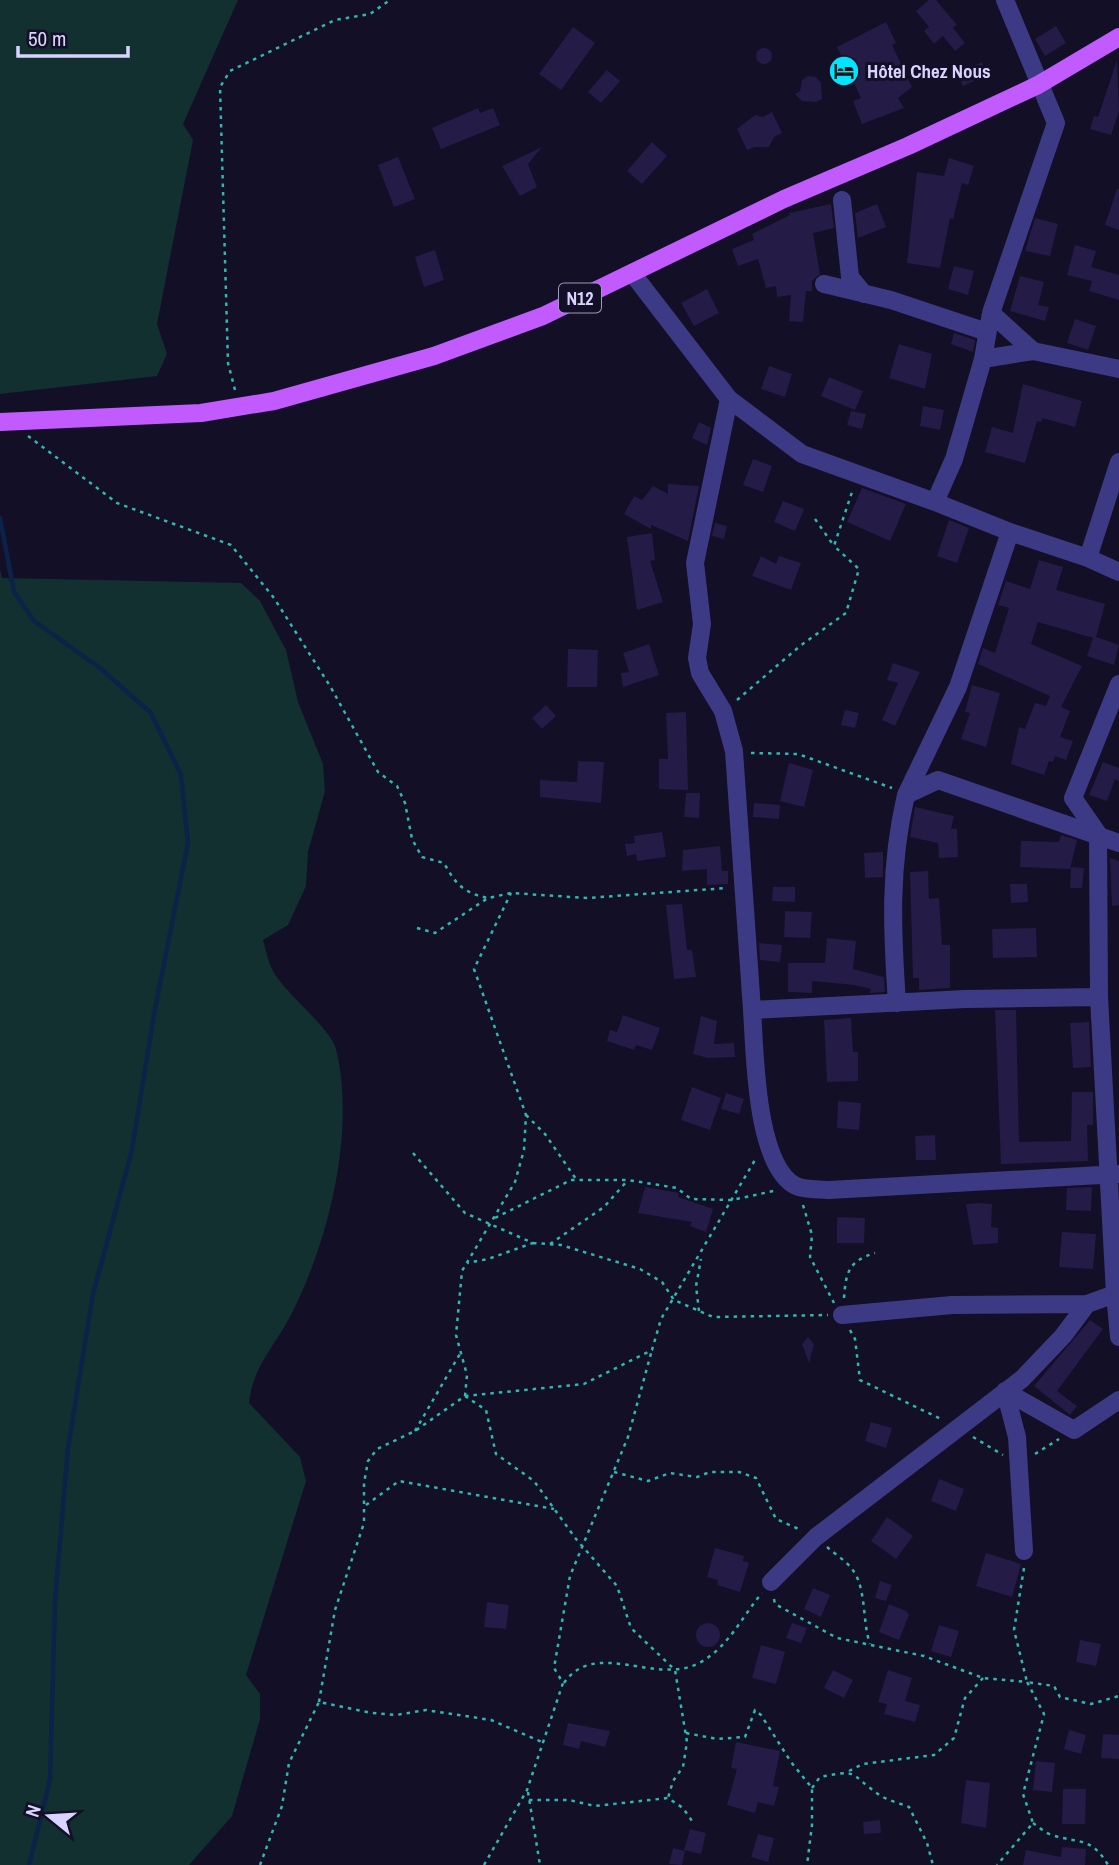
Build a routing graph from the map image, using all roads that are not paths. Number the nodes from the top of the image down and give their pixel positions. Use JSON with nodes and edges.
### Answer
{"nodes":[{"id":1,"x":1005,"y":0,"type":"edge"},
{"id":2,"x":1119,"y":37,"type":"edge"},
{"id":3,"x":1038,"y":85,"type":"junction"},
{"id":4,"x":842,"y":200,"type":"dead end"},
{"id":5,"x":632,"y":273,"type":"junction"},
{"id":6,"x":824,"y":284,"type":"dead end"},
{"id":7,"x":864,"y":294,"type":"junction"},
{"id":8,"x":991,"y":313,"type":"junction"},
{"id":9,"x":987,"y":332,"type":"junction"},
{"id":10,"x":1033,"y":351,"type":"junction"},
{"id":11,"x":982,"y":359,"type":"junction"},
{"id":12,"x":1119,"y":369,"type":"edge"},
{"id":13,"x":729,"y":399,"type":"junction"},
{"id":14,"x":4,"y":422,"type":"edge"},
{"id":15,"x":1119,"y":463,"type":"edge"},
{"id":16,"x":935,"y":502,"type":"junction"},
{"id":17,"x":1010,"y":533,"type":"junction"},
{"id":18,"x":1088,"y":558,"type":"junction"},
{"id":19,"x":1119,"y":572,"type":"edge"},
{"id":20,"x":1119,"y":684,"type":"edge"},
{"id":21,"x":906,"y":795,"type":"junction"},
{"id":22,"x":1098,"y":834,"type":"junction"},
{"id":23,"x":1119,"y":843,"type":"edge"},
{"id":24,"x":1098,"y":998,"type":"junction"},
{"id":25,"x":897,"y":1003,"type":"junction"},
{"id":26,"x":752,"y":1010,"type":"junction"},
{"id":27,"x":1114,"y":1174,"type":"edge"},
{"id":28,"x":1117,"y":1293,"type":"edge"},
{"id":29,"x":1087,"y":1304,"type":"junction"},
{"id":30,"x":842,"y":1315,"type":"road end"},
{"id":31,"x":1119,"y":1337,"type":"edge"},
{"id":32,"x":1005,"y":1391,"type":"junction"},
{"id":33,"x":1119,"y":1400,"type":"edge"},
{"id":34,"x":1024,"y":1551,"type":"road end"},
{"id":35,"x":771,"y":1583,"type":"road end"}],
"edges":[{"from":1,"to":3,"type":"street"},
{"from":2,"to":3,"type":"main road","number":"N12"},
{"from":3,"to":5,"type":"main road","number":"N12"},
{"from":3,"to":8,"type":"street"},
{"from":4,"to":7,"type":"street"},
{"from":5,"to":13,"type":"street"},
{"from":5,"to":14,"type":"main road","number":"N12"},
{"from":6,"to":7,"type":"street"},
{"from":7,"to":9,"type":"street"},
{"from":8,"to":9,"type":"street"},
{"from":8,"to":10,"type":"street"},
{"from":9,"to":11,"type":"street"},
{"from":10,"to":11,"type":"street"},
{"from":10,"to":12,"type":"street"},
{"from":11,"to":16,"type":"street"},
{"from":13,"to":16,"type":"street"},
{"from":13,"to":26,"type":"street"},
{"from":15,"to":18,"type":"street"},
{"from":16,"to":17,"type":"street"},
{"from":17,"to":18,"type":"street"},
{"from":17,"to":21,"type":"street"},
{"from":18,"to":19,"type":"street"},
{"from":20,"to":22,"type":"street"},
{"from":21,"to":22,"type":"street"},
{"from":21,"to":25,"type":"street"},
{"from":22,"to":23,"type":"street"},
{"from":22,"to":24,"type":"street"},
{"from":24,"to":25,"type":"street"},
{"from":24,"to":27,"type":"street"},
{"from":25,"to":26,"type":"street"},
{"from":26,"to":27,"type":"street"},
{"from":27,"to":28,"type":"street"},
{"from":28,"to":29,"type":"street"},
{"from":28,"to":31,"type":"street"},
{"from":29,"to":30,"type":"street"},
{"from":29,"to":32,"type":"street"},
{"from":32,"to":33,"type":"street"},
{"from":32,"to":34,"type":"street"},
{"from":32,"to":35,"type":"street"}]}
